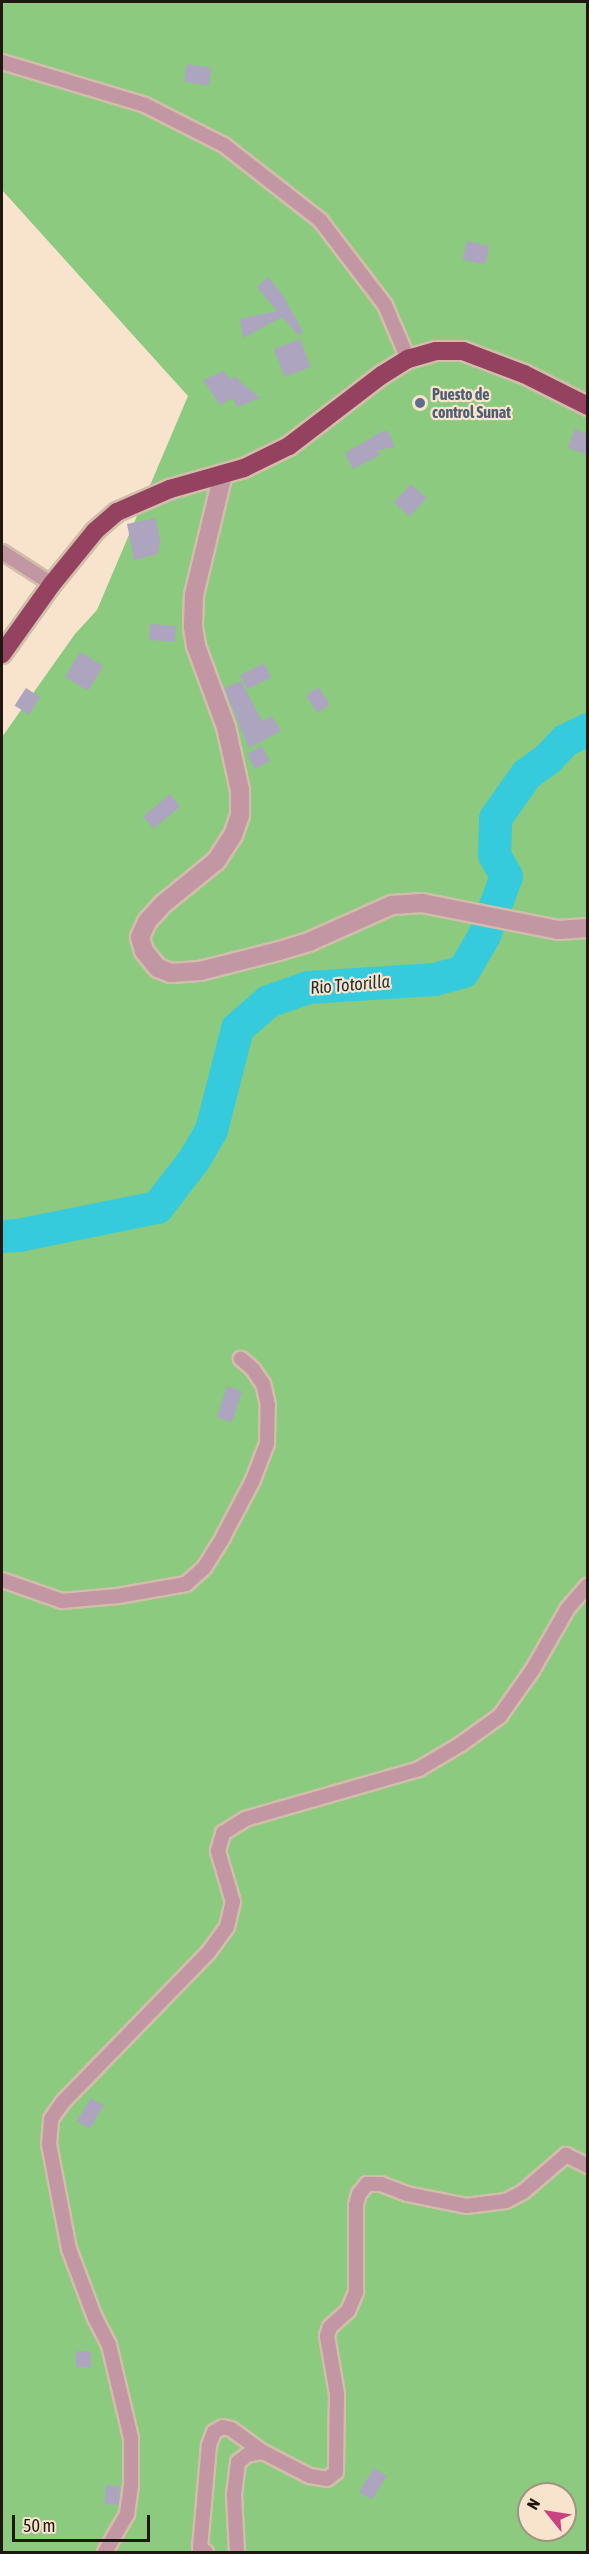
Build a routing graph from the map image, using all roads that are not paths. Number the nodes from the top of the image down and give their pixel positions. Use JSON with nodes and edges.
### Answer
{"nodes":[{"id":1,"x":2,"y":62,"type":"edge"},
{"id":2,"x":408,"y":359,"type":"junction"},
{"id":3,"x":588,"y":406,"type":"edge"},
{"id":4,"x":223,"y":474,"type":"junction"},
{"id":5,"x":2,"y":552,"type":"edge"},
{"id":6,"x":52,"y":584,"type":"junction"},
{"id":7,"x":2,"y":654,"type":"edge"},
{"id":8,"x":588,"y":928,"type":"edge"},
{"id":9,"x":241,"y":1359,"type":"dead end"},
{"id":10,"x":2,"y":1581,"type":"edge"},
{"id":11,"x":588,"y":1585,"type":"edge"},
{"id":12,"x":588,"y":2166,"type":"edge"},
{"id":13,"x":263,"y":2452,"type":"junction"},
{"id":14,"x":105,"y":2553,"type":"edge"},
{"id":15,"x":206,"y":2553,"type":"edge"},
{"id":16,"x":237,"y":2553,"type":"edge"}],
"edges":[{"from":1,"to":2,"type":"street"},
{"from":2,"to":3,"type":"highway"},
{"from":2,"to":4,"type":"highway"},
{"from":4,"to":6,"type":"highway"},
{"from":4,"to":8,"type":"street"},
{"from":5,"to":6,"type":"street"},
{"from":6,"to":7,"type":"highway"},
{"from":9,"to":10,"type":"street"},
{"from":11,"to":14,"type":"street"},
{"from":12,"to":13,"type":"street"},
{"from":13,"to":15,"type":"street"},
{"from":13,"to":16,"type":"street"}]}
